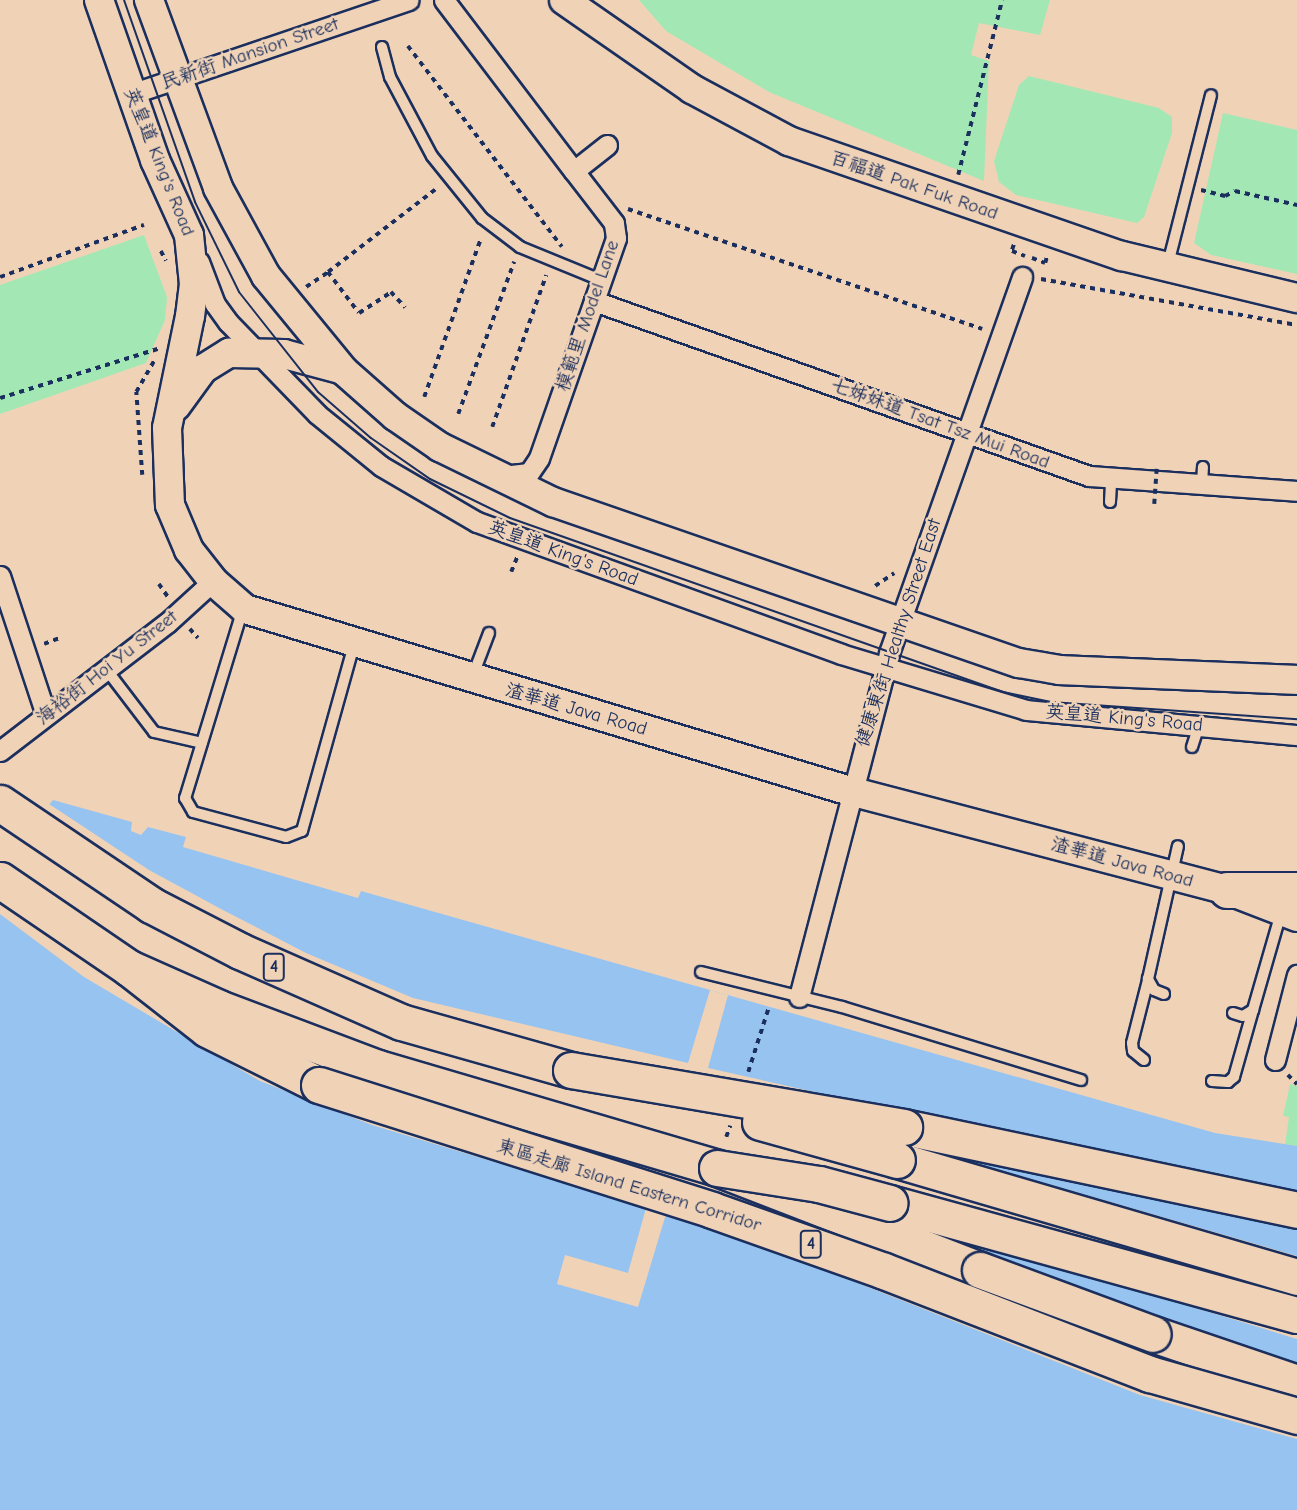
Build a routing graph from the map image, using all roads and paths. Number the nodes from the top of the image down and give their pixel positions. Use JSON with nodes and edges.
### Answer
{"nodes":[{"id":1,"x":99,"y":0,"type":"edge"},
{"id":2,"x":149,"y":0,"type":"edge"},
{"id":3,"x":408,"y":0,"type":"edge"},
{"id":4,"x":444,"y":0,"type":"edge"},
{"id":5,"x":564,"y":0,"type":"edge"},
{"id":6,"x":1002,"y":0,"type":"edge"},
{"id":7,"x":370,"y":6,"type":"edge"},
{"id":8,"x":408,"y":46,"type":"dead end"},
{"id":9,"x":382,"y":47,"type":"dead end"},
{"id":10,"x":177,"y":80,"type":"junction"},
{"id":11,"x":131,"y":94,"type":"junction"},
{"id":12,"x":1211,"y":95,"type":"dead end"},
{"id":13,"x":607,"y":145,"type":"dead end"},
{"id":14,"x":574,"y":171,"type":"junction"},
{"id":15,"x":447,"y":181,"type":"junction"},
{"id":16,"x":957,"y":182,"type":"dead end"},
{"id":17,"x":1204,"y":191,"type":"dead end"},
{"id":18,"x":1297,"y":205,"type":"edge"},
{"id":19,"x":620,"y":206,"type":"dead end"},
{"id":20,"x":486,"y":221,"type":"junction"},
{"id":21,"x":144,"y":225,"type":"dead end"},
{"id":22,"x":189,"y":235,"type":"junction"},
{"id":23,"x":520,"y":247,"type":"junction"},
{"id":24,"x":1012,"y":251,"type":"dead end"},
{"id":25,"x":566,"y":252,"type":"dead end"},
{"id":26,"x":551,"y":260,"type":"junction"},
{"id":27,"x":1045,"y":263,"type":"dead end"},
{"id":28,"x":1167,"y":268,"type":"junction"},
{"id":29,"x":328,"y":271,"type":"junction"},
{"id":30,"x":0,"y":277,"type":"edge"},
{"id":31,"x":1030,"y":278,"type":"joint"},
{"id":32,"x":601,"y":280,"type":"junction"},
{"id":33,"x":306,"y":287,"type":"dead end"},
{"id":34,"x":1297,"y":298,"type":"edge"},
{"id":35,"x":594,"y":301,"type":"junction"},
{"id":36,"x":405,"y":307,"type":"dead end"},
{"id":37,"x":1297,"y":326,"type":"edge"},
{"id":38,"x":984,"y":330,"type":"dead end"},
{"id":39,"x":156,"y":346,"type":"dead end"},
{"id":40,"x":257,"y":351,"type":"junction"},
{"id":41,"x":344,"y":371,"type":"junction"},
{"id":42,"x":424,"y":397,"type":"dead end"},
{"id":43,"x":0,"y":398,"type":"edge"},
{"id":44,"x":458,"y":415,"type":"dead end"},
{"id":45,"x":492,"y":427,"type":"dead end"},
{"id":46,"x":167,"y":428,"type":"junction"},
{"id":47,"x":966,"y":433,"type":"junction"},
{"id":48,"x":1157,"y":465,"type":"dead end"},
{"id":49,"x":493,"y":475,"type":"junction"},
{"id":50,"x":1111,"y":480,"type":"junction"},
{"id":51,"x":1297,"y":491,"type":"edge"},
{"id":52,"x":1110,"y":502,"type":"dead end"},
{"id":53,"x":1154,"y":504,"type":"dead end"},
{"id":54,"x":518,"y":555,"type":"dead end"},
{"id":55,"x":511,"y":572,"type":"dead end"},
{"id":56,"x":0,"y":576,"type":"edge"},
{"id":57,"x":213,"y":581,"type":"junction"},
{"id":58,"x":243,"y":608,"type":"junction"},
{"id":59,"x":899,"y":623,"type":"junction"},
{"id":60,"x":489,"y":633,"type":"dead end"},
{"id":61,"x":354,"y":643,"type":"junction"},
{"id":62,"x":106,"y":669,"type":"junction"},
{"id":63,"x":885,"y":669,"type":"junction"},
{"id":64,"x":471,"y":679,"type":"junction"},
{"id":65,"x":1297,"y":680,"type":"edge"},
{"id":66,"x":46,"y":715,"type":"junction"},
{"id":67,"x":1199,"y":725,"type":"junction"},
{"id":68,"x":1297,"y":735,"type":"edge"},
{"id":69,"x":202,"y":743,"type":"junction"},
{"id":70,"x":1192,"y":747,"type":"dead end"},
{"id":71,"x":0,"y":751,"type":"edge"},
{"id":72,"x":850,"y":790,"type":"junction"},
{"id":73,"x":0,"y":803,"type":"edge"},
{"id":74,"x":1178,"y":846,"type":"dead end"},
{"id":75,"x":1172,"y":876,"type":"junction"},
{"id":76,"x":0,"y":880,"type":"edge"},
{"id":77,"x":1227,"y":890,"type":"joint"},
{"id":78,"x":1292,"y":906,"type":"edge"},
{"id":79,"x":129,"y":968,"type":"junction"},
{"id":80,"x":701,"y":972,"type":"dead end"},
{"id":81,"x":1297,"y":975,"type":"edge"},
{"id":82,"x":1148,"y":979,"type":"junction"},
{"id":83,"x":1164,"y":994,"type":"dead end"},
{"id":84,"x":799,"y":997,"type":"junction"},
{"id":85,"x":769,"y":1006,"type":"dead end"},
{"id":86,"x":1253,"y":1010,"type":"junction"},
{"id":87,"x":1233,"y":1013,"type":"dead end"},
{"id":88,"x":1144,"y":1060,"type":"dead end"},
{"id":89,"x":1275,"y":1060,"type":"dead end"},
{"id":90,"x":749,"y":1069,"type":"dead end"},
{"id":91,"x":571,"y":1070,"type":"junction"},
{"id":92,"x":1081,"y":1080,"type":"dead end"},
{"id":93,"x":1212,"y":1081,"type":"dead end"},
{"id":94,"x":717,"y":1168,"type":"junction"},
{"id":95,"x":1297,"y":1210,"type":"edge"},
{"id":96,"x":1297,"y":1277,"type":"edge"},
{"id":97,"x":1297,"y":1315,"type":"edge"},
{"id":98,"x":1297,"y":1382,"type":"edge"},
{"id":99,"x":1297,"y":1416,"type":"edge"}],
"edges":[{"from":1,"to":11,"type":"main road","name":"英皇道 King's Road"},
{"from":2,"to":10,"type":"main road"},
{"from":3,"to":7,"type":"street","name":"民新街 Mansion Street"},
{"from":4,"to":14,"type":"street"},
{"from":5,"to":28,"type":"main road","name":"百福道 Pak Fuk Road"},
{"from":6,"to":16,"type":"path"},
{"from":7,"to":10,"type":"street","name":"民新街 Mansion Street"},
{"from":8,"to":25,"type":"path"},
{"from":9,"to":15,"type":"lane"},
{"from":10,"to":11,"type":"street","name":"民新街 Mansion Street"},
{"from":10,"to":41,"type":"main road"},
{"from":11,"to":22,"type":"main road","name":"英皇道 King's Road"},
{"from":12,"to":28,"type":"lane"},
{"from":13,"to":14,"type":"street"},
{"from":14,"to":32,"type":"street","name":"模範里 Model Lane"},
{"from":15,"to":20,"type":"lane"},
{"from":15,"to":29,"type":"path"},
{"from":17,"to":18,"type":"path"},
{"from":19,"to":38,"type":"path"},
{"from":20,"to":23,"type":"lane"},
{"from":20,"to":42,"type":"path"},
{"from":21,"to":30,"type":"path"},
{"from":22,"to":40,"type":"street","name":"英皇道 King's Road"},
{"from":22,"to":46,"type":"main road","name":"渣華道 Java Road"},
{"from":23,"to":26,"type":"lane"},
{"from":23,"to":44,"type":"path"},
{"from":24,"to":27,"type":"path"},
{"from":26,"to":32,"type":"lane"},
{"from":26,"to":45,"type":"path"},
{"from":28,"to":34,"type":"main road","name":"百福道 Pak Fuk Road"},
{"from":29,"to":33,"type":"path"},
{"from":29,"to":36,"type":"path"},
{"from":31,"to":37,"type":"path"},
{"from":31,"to":47,"type":"street","name":"健康東街 Healthy Street East"},
{"from":32,"to":35,"type":"street","name":"模範里 Model Lane"},
{"from":35,"to":47,"type":"street","name":"七姊妹道 Tsat Tsz Mui Road"},
{"from":35,"to":49,"type":"street","name":"模範里 Model Lane"},
{"from":39,"to":43,"type":"path"},
{"from":40,"to":41,"type":"main road"},
{"from":40,"to":46,"type":"main road"},
{"from":40,"to":63,"type":"street","name":"英皇道 King's Road"},
{"from":41,"to":49,"type":"main road"},
{"from":46,"to":57,"type":"main road","name":"渣華道 Java Road"},
{"from":47,"to":50,"type":"street","name":"七姊妹道 Tsat Tsz Mui Road"},
{"from":47,"to":59,"type":"street","name":"健康東街 Healthy Street East"},
{"from":48,"to":53,"type":"path","bridge":true},
{"from":49,"to":59,"type":"main road"},
{"from":50,"to":51,"type":"street","name":"七姊妹道 Tsat Tsz Mui Road"},
{"from":50,"to":52,"type":"lane"},
{"from":54,"to":55,"type":"path"},
{"from":56,"to":66,"type":"street"},
{"from":57,"to":58,"type":"main road","name":"渣華道 Java Road"},
{"from":57,"to":62,"type":"street","name":"海裕街 Hoi Yu Street"},
{"from":58,"to":61,"type":"main road","name":"渣華道 Java Road"},
{"from":58,"to":69,"type":"lane"},
{"from":59,"to":63,"type":"street","name":"健康東街 Healthy Street East"},
{"from":59,"to":65,"type":"main road"},
{"from":60,"to":64,"type":"lane"},
{"from":61,"to":64,"type":"main road","name":"渣華道 Java Road"},
{"from":61,"to":69,"type":"lane"},
{"from":62,"to":66,"type":"street","name":"海裕街 Hoi Yu Street"},
{"from":62,"to":69,"type":"lane"},
{"from":63,"to":67,"type":"street","name":"英皇道 King's Road"},
{"from":63,"to":72,"type":"street","name":"健康東街 Healthy Street East"},
{"from":64,"to":72,"type":"main road","name":"渣華道 Java Road"},
{"from":66,"to":71,"type":"street","name":"海裕街 Hoi Yu Street"},
{"from":67,"to":68,"type":"street","name":"英皇道 King's Road"},
{"from":67,"to":70,"type":"lane"},
{"from":72,"to":75,"type":"main road","name":"渣華道 Java Road"},
{"from":72,"to":84,"type":"street","name":"健康東街 Healthy Street East"},
{"from":73,"to":91,"type":"highway","number":"4"},
{"from":74,"to":75,"type":"lane"},
{"from":75,"to":77,"type":"main road","name":"渣華道 Java Road"},
{"from":75,"to":82,"type":"lane"},
{"from":76,"to":79,"type":"highway","name":"東區走廊 Island Eastern Corridor","number":"4"},
{"from":77,"to":78,"type":"highway"},
{"from":78,"to":86,"type":"lane"},
{"from":79,"to":94,"type":"highway","number":"4"},
{"from":79,"to":99,"type":"highway","name":"東區走廊 Island Eastern Corridor","number":"4","bridge":true},
{"from":80,"to":84,"type":"lane"},
{"from":81,"to":89,"type":"street"},
{"from":82,"to":83,"type":"lane"},
{"from":82,"to":88,"type":"lane"},
{"from":84,"to":92,"type":"lane"},
{"from":85,"to":90,"type":"path"},
{"from":86,"to":87,"type":"lane"},
{"from":86,"to":93,"type":"lane"},
{"from":91,"to":95,"type":"highway","bridge":true},
{"from":91,"to":96,"type":"highway","number":"4","bridge":true},
{"from":94,"to":97,"type":"highway","number":"4","bridge":true},
{"from":94,"to":98,"type":"highway","bridge":true}]}
